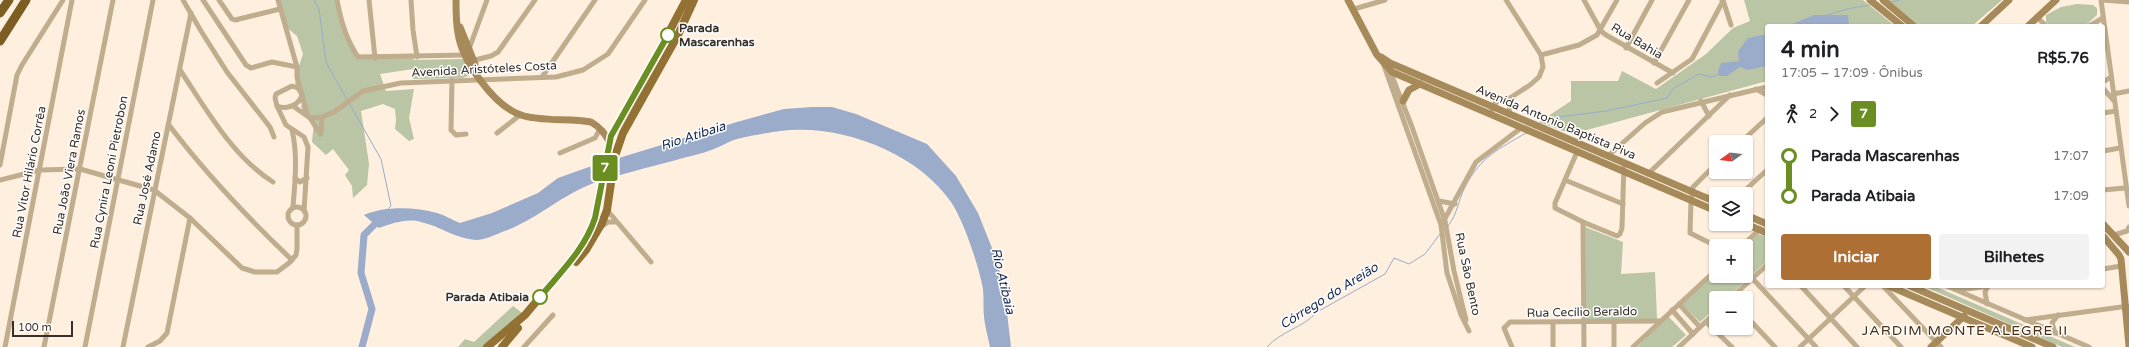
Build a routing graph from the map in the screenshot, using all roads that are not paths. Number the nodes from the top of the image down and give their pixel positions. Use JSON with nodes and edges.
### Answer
{"nodes":[{"id":1,"x":9,"y":0,"type":"edge"},
{"id":2,"x":26,"y":0,"type":"edge"},
{"id":3,"x":63,"y":0,"type":"edge"},
{"id":4,"x":72,"y":0,"type":"edge"},
{"id":5,"x":113,"y":0,"type":"edge"},
{"id":6,"x":153,"y":0,"type":"edge"},
{"id":7,"x":184,"y":0,"type":"edge"},
{"id":8,"x":203,"y":0,"type":"edge"},
{"id":9,"x":219,"y":0,"type":"edge"},
{"id":10,"x":278,"y":0,"type":"edge"},
{"id":11,"x":336,"y":0,"type":"edge"},
{"id":12,"x":369,"y":0,"type":"edge"},
{"id":13,"x":411,"y":0,"type":"edge"},
{"id":14,"x":456,"y":0,"type":"edge"},
{"id":15,"x":487,"y":0,"type":"edge"},
{"id":16,"x":535,"y":0,"type":"edge"},
{"id":17,"x":595,"y":0,"type":"edge"},
{"id":18,"x":645,"y":0,"type":"edge"},
{"id":19,"x":686,"y":0,"type":"edge"},
{"id":20,"x":694,"y":0,"type":"edge"},
{"id":21,"x":1348,"y":0,"type":"edge"},
{"id":22,"x":1385,"y":0,"type":"edge"},
{"id":23,"x":1506,"y":0,"type":"edge"},
{"id":24,"x":1584,"y":0,"type":"edge"},
{"id":25,"x":1617,"y":0,"type":"edge"},
{"id":26,"x":1652,"y":0,"type":"edge"},
{"id":27,"x":1689,"y":0,"type":"edge"},
{"id":28,"x":1723,"y":0,"type":"edge"},
{"id":29,"x":1870,"y":0,"type":"edge"},
{"id":30,"x":1883,"y":0,"type":"edge"},
{"id":31,"x":2009,"y":0,"type":"edge"},
{"id":32,"x":2056,"y":0,"type":"edge"},
{"id":33,"x":2102,"y":0,"type":"edge"},
{"id":34,"x":2129,"y":2,"type":"edge"},
{"id":35,"x":280,"y":9,"type":"junction"},
{"id":36,"x":1354,"y":9,"type":"junction"},
{"id":37,"x":0,"y":13,"type":"edge"},
{"id":38,"x":191,"y":13,"type":"junction"},
{"id":39,"x":2037,"y":17,"type":"junction"},
{"id":40,"x":2103,"y":18,"type":"junction"},
{"id":41,"x":458,"y":22,"type":"junction"},
{"id":42,"x":1900,"y":24,"type":"edge"},
{"id":43,"x":1912,"y":24,"type":"edge"},
{"id":44,"x":1983,"y":24,"type":"edge"},
{"id":45,"x":2030,"y":24,"type":"edge"},
{"id":46,"x":2044,"y":24,"type":"edge"},
{"id":47,"x":2092,"y":24,"type":"edge"},
{"id":48,"x":2104,"y":24,"type":"edge"},
{"id":49,"x":1731,"y":25,"type":"dead end"},
{"id":50,"x":1601,"y":31,"type":"junction"},
{"id":51,"x":2105,"y":32,"type":"edge"},
{"id":52,"x":473,"y":33,"type":"junction"},
{"id":53,"x":463,"y":34,"type":"junction"},
{"id":54,"x":0,"y":41,"type":"edge"},
{"id":55,"x":1626,"y":48,"type":"junction"},
{"id":56,"x":469,"y":54,"type":"junction"},
{"id":57,"x":1541,"y":55,"type":"junction"},
{"id":58,"x":417,"y":57,"type":"junction"},
{"id":59,"x":375,"y":58,"type":"junction"},
{"id":60,"x":1383,"y":60,"type":"junction"},
{"id":61,"x":1654,"y":63,"type":"junction"},
{"id":62,"x":297,"y":67,"type":"junction"},
{"id":63,"x":180,"y":70,"type":"junction"},
{"id":64,"x":1390,"y":71,"type":"junction"},
{"id":65,"x":1673,"y":73,"type":"junction"},
{"id":66,"x":2111,"y":76,"type":"junction"},
{"id":67,"x":297,"y":77,"type":"junction"},
{"id":68,"x":542,"y":77,"type":"junction"},
{"id":69,"x":481,"y":79,"type":"junction"},
{"id":70,"x":452,"y":80,"type":"junction"},
{"id":71,"x":2105,"y":80,"type":"edge"},
{"id":72,"x":1657,"y":83,"type":"dead end"},
{"id":73,"x":1420,"y":84,"type":"junction"},
{"id":74,"x":292,"y":86,"type":"junction"},
{"id":75,"x":1765,"y":87,"type":"edge"},
{"id":76,"x":1756,"y":89,"type":"junction"},
{"id":77,"x":2105,"y":90,"type":"edge"},
{"id":78,"x":2129,"y":91,"type":"edge"},
{"id":79,"x":302,"y":94,"type":"junction"},
{"id":80,"x":1765,"y":94,"type":"edge"},
{"id":81,"x":2113,"y":94,"type":"junction"},
{"id":82,"x":1731,"y":95,"type":"junction"},
{"id":83,"x":1510,"y":98,"type":"junction"},
{"id":84,"x":1701,"y":101,"type":"junction"},
{"id":85,"x":2114,"y":101,"type":"junction"},
{"id":86,"x":1402,"y":102,"type":"junction"},
{"id":87,"x":277,"y":106,"type":"junction"},
{"id":88,"x":293,"y":106,"type":"junction"},
{"id":89,"x":1481,"y":106,"type":"junction"},
{"id":90,"x":285,"y":108,"type":"junction"},
{"id":91,"x":1491,"y":110,"type":"junction"},
{"id":92,"x":2116,"y":111,"type":"junction"},
{"id":93,"x":1404,"y":112,"type":"junction"},
{"id":94,"x":2105,"y":112,"type":"edge"},
{"id":95,"x":520,"y":115,"type":"junction"},
{"id":96,"x":309,"y":116,"type":"junction"},
{"id":97,"x":1709,"y":116,"type":"junction"},
{"id":98,"x":322,"y":117,"type":"junction"},
{"id":99,"x":1508,"y":117,"type":"junction"},
{"id":100,"x":283,"y":118,"type":"junction"},
{"id":101,"x":1765,"y":120,"type":"edge"},
{"id":102,"x":169,"y":125,"type":"junction"},
{"id":103,"x":600,"y":129,"type":"junction"},
{"id":104,"x":292,"y":130,"type":"junction"},
{"id":105,"x":1526,"y":130,"type":"junction"},
{"id":106,"x":1548,"y":130,"type":"junction"},
{"id":107,"x":497,"y":133,"type":"dead end"},
{"id":108,"x":466,"y":134,"type":"dead end"},
{"id":109,"x":1748,"y":135,"type":"edge"},
{"id":110,"x":274,"y":137,"type":"dead end"},
{"id":111,"x":1545,"y":138,"type":"junction"},
{"id":112,"x":610,"y":144,"type":"junction"},
{"id":113,"x":296,"y":146,"type":"junction"},
{"id":114,"x":308,"y":147,"type":"junction"},
{"id":115,"x":2120,"y":148,"type":"junction"},
{"id":116,"x":2105,"y":151,"type":"edge"},
{"id":117,"x":1577,"y":152,"type":"junction"},
{"id":118,"x":560,"y":153,"type":"dead end"},
{"id":119,"x":611,"y":156,"type":"junction"},
{"id":120,"x":1608,"y":156,"type":"junction"},
{"id":121,"x":2129,"y":159,"type":"edge"},
{"id":122,"x":2122,"y":160,"type":"junction"},
{"id":123,"x":1624,"y":163,"type":"junction"},
{"id":124,"x":0,"y":165,"type":"edge"},
{"id":125,"x":80,"y":169,"type":"junction"},
{"id":126,"x":40,"y":170,"type":"junction"},
{"id":127,"x":1709,"y":170,"type":"edge"},
{"id":128,"x":1624,"y":172,"type":"junction"},
{"id":129,"x":1765,"y":172,"type":"edge"},
{"id":130,"x":1648,"y":174,"type":"junction"},
{"id":131,"x":295,"y":178,"type":"junction"},
{"id":132,"x":307,"y":178,"type":"junction"},
{"id":133,"x":119,"y":179,"type":"junction"},
{"id":134,"x":0,"y":180,"type":"edge"},
{"id":135,"x":1565,"y":180,"type":"junction"},
{"id":136,"x":273,"y":182,"type":"dead end"},
{"id":137,"x":1749,"y":187,"type":"edge"},
{"id":138,"x":2125,"y":188,"type":"junction"},
{"id":139,"x":154,"y":190,"type":"junction"},
{"id":140,"x":2105,"y":190,"type":"edge"},
{"id":141,"x":1692,"y":192,"type":"junction"},
{"id":142,"x":295,"y":198,"type":"junction"},
{"id":143,"x":305,"y":199,"type":"junction"},
{"id":144,"x":1709,"y":199,"type":"edge"},
{"id":145,"x":1691,"y":200,"type":"junction"},
{"id":146,"x":1438,"y":201,"type":"junction"},
{"id":147,"x":1455,"y":204,"type":"junction"},
{"id":148,"x":1622,"y":204,"type":"junction"},
{"id":149,"x":2129,"y":206,"type":"edge"},
{"id":150,"x":293,"y":207,"type":"junction"},
{"id":151,"x":1709,"y":208,"type":"edge"},
{"id":152,"x":607,"y":210,"type":"junction"},
{"id":153,"x":304,"y":211,"type":"junction"},
{"id":154,"x":190,"y":218,"type":"junction"},
{"id":155,"x":1753,"y":218,"type":"edge"},
{"id":156,"x":616,"y":222,"type":"junction"},
{"id":157,"x":1583,"y":222,"type":"junction"},
{"id":158,"x":1765,"y":222,"type":"edge"},
{"id":159,"x":1443,"y":223,"type":"junction"},
{"id":160,"x":297,"y":225,"type":"junction"},
{"id":161,"x":601,"y":227,"type":"junction"},
{"id":162,"x":1753,"y":227,"type":"edge"},
{"id":163,"x":2129,"y":227,"type":"edge"},
{"id":164,"x":2105,"y":229,"type":"edge"},
{"id":165,"x":1764,"y":231,"type":"edge"},
{"id":166,"x":2114,"y":235,"type":"junction"},
{"id":167,"x":2105,"y":238,"type":"edge"},
{"id":168,"x":1752,"y":239,"type":"edge"},
{"id":169,"x":1709,"y":243,"type":"edge"},
{"id":170,"x":2129,"y":252,"type":"edge"},
{"id":171,"x":292,"y":260,"type":"junction"},
{"id":172,"x":651,"y":262,"type":"dead end"},
{"id":173,"x":2121,"y":266,"type":"junction"},
{"id":174,"x":1765,"y":267,"type":"edge"},
{"id":175,"x":2105,"y":269,"type":"edge"},
{"id":176,"x":1454,"y":271,"type":"junction"},
{"id":177,"x":1447,"y":273,"type":"junction"},
{"id":178,"x":1709,"y":276,"type":"edge"},
{"id":179,"x":1753,"y":279,"type":"joint"},
{"id":180,"x":1748,"y":283,"type":"edge"},
{"id":181,"x":1803,"y":288,"type":"edge"},
{"id":182,"x":1846,"y":288,"type":"edge"},
{"id":183,"x":1863,"y":288,"type":"edge"},
{"id":184,"x":1885,"y":288,"type":"edge"},
{"id":185,"x":1894,"y":288,"type":"edge"},
{"id":186,"x":1915,"y":288,"type":"edge"},
{"id":187,"x":1953,"y":288,"type":"edge"},
{"id":188,"x":1974,"y":288,"type":"edge"},
{"id":189,"x":1988,"y":288,"type":"edge"},
{"id":190,"x":1958,"y":290,"type":"junction"},
{"id":191,"x":1739,"y":291,"type":"edge"},
{"id":192,"x":1854,"y":297,"type":"junction"},
{"id":193,"x":1679,"y":304,"type":"junction"},
{"id":194,"x":1987,"y":304,"type":"junction"},
{"id":195,"x":2127,"y":306,"type":"edge"},
{"id":196,"x":1962,"y":309,"type":"junction"},
{"id":197,"x":1672,"y":310,"type":"junction"},
{"id":198,"x":1972,"y":313,"type":"junction"},
{"id":199,"x":2058,"y":314,"type":"junction"},
{"id":200,"x":553,"y":315,"type":"dead end"},
{"id":201,"x":1962,"y":317,"type":"junction"},
{"id":202,"x":1709,"y":319,"type":"edge"},
{"id":203,"x":1831,"y":319,"type":"junction"},
{"id":204,"x":2023,"y":320,"type":"junction"},
{"id":205,"x":1614,"y":321,"type":"junction"},
{"id":206,"x":1660,"y":321,"type":"junction"},
{"id":207,"x":1584,"y":322,"type":"junction"},
{"id":208,"x":1706,"y":322,"type":"junction"},
{"id":209,"x":1554,"y":323,"type":"junction"},
{"id":210,"x":1753,"y":323,"type":"edge"},
{"id":211,"x":2000,"y":325,"type":"junction"},
{"id":212,"x":1700,"y":327,"type":"junction"},
{"id":213,"x":1997,"y":332,"type":"junction"},
{"id":214,"x":2055,"y":333,"type":"junction"},
{"id":215,"x":504,"y":334,"type":"junction"},
{"id":216,"x":1693,"y":334,"type":"junction"},
{"id":217,"x":1808,"y":339,"type":"junction"},
{"id":218,"x":1684,"y":342,"type":"junction"},
{"id":219,"x":1936,"y":345,"type":"edge"},
{"id":220,"x":2023,"y":345,"type":"edge"},
{"id":221,"x":2129,"y":346,"type":"edge"},
{"id":222,"x":5,"y":347,"type":"edge"},
{"id":223,"x":44,"y":347,"type":"edge"},
{"id":224,"x":85,"y":347,"type":"edge"},
{"id":225,"x":124,"y":347,"type":"edge"},
{"id":226,"x":148,"y":347,"type":"edge"},
{"id":227,"x":488,"y":347,"type":"edge"},
{"id":228,"x":493,"y":347,"type":"edge"},
{"id":229,"x":502,"y":347,"type":"edge"},
{"id":230,"x":524,"y":347,"type":"edge"},
{"id":231,"x":1512,"y":347,"type":"edge"},
{"id":232,"x":1553,"y":347,"type":"edge"},
{"id":233,"x":1584,"y":347,"type":"edge"},
{"id":234,"x":1614,"y":347,"type":"edge"},
{"id":235,"x":1633,"y":347,"type":"edge"},
{"id":236,"x":1679,"y":347,"type":"edge"},
{"id":237,"x":1690,"y":347,"type":"edge"},
{"id":238,"x":1732,"y":347,"type":"edge"},
{"id":239,"x":1775,"y":347,"type":"edge"},
{"id":240,"x":1800,"y":347,"type":"edge"},
{"id":241,"x":1816,"y":347,"type":"edge"},
{"id":242,"x":1857,"y":347,"type":"edge"},
{"id":243,"x":1901,"y":347,"type":"edge"},
{"id":244,"x":2032,"y":347,"type":"edge"},
{"id":245,"x":2053,"y":347,"type":"edge"},
{"id":246,"x":2089,"y":347,"type":"edge"}],
"edges":[{"from":1,"to":37,"type":"highway"},
{"from":2,"to":54,"type":"highway"},
{"from":3,"to":124,"type":"street"},
{"from":4,"to":126,"type":"street","name":"Rua Vitor Hilário Corrêa"},
{"from":5,"to":125,"type":"street","name":"Rua João Viera Ramos"},
{"from":6,"to":133,"type":"street","name":"Rua Cynira Leoni Pietrobon"},
{"from":7,"to":38,"type":"street"},
{"from":8,"to":62,"type":"street"},
{"from":9,"to":35,"type":"street"},
{"from":10,"to":35,"type":"street"},
{"from":11,"to":59,"type":"street"},
{"from":12,"to":59,"type":"street"},
{"from":13,"to":58,"type":"street"},
{"from":14,"to":41,"type":"main road"},
{"from":15,"to":52,"type":"street"},
{"from":16,"to":56,"type":"street"},
{"from":17,"to":68,"type":"street"},
{"from":18,"to":68,"type":"street","name":"Avenida Aristóteles Costa"},
{"from":19,"to":112,"type":"main road"},
{"from":20,"to":119,"type":"main road"},
{"from":21,"to":36,"type":"main road","name":"Rua São Bento"},
{"from":22,"to":36,"type":"street"},
{"from":23,"to":57,"type":"street"},
{"from":24,"to":50,"type":"street","name":"Rua Bahia"},
{"from":25,"to":50,"type":"street"},
{"from":26,"to":55,"type":"street"},
{"from":27,"to":61,"type":"street"},
{"from":28,"to":49,"type":"street"},
{"from":28,"to":65,"type":"street"},
{"from":29,"to":42,"type":"main road"},
{"from":30,"to":43,"type":"main road"},
{"from":31,"to":44,"type":"main road"},
{"from":32,"to":39,"type":"main road"},
{"from":33,"to":34,"type":"street"},
{"from":33,"to":40,"type":"street"},
{"from":35,"to":62,"type":"street"},
{"from":36,"to":60,"type":"main road","name":"Rua São Bento"},
{"from":38,"to":63,"type":"street","name":"Rua José Adamo"},
{"from":38,"to":110,"type":"street"},
{"from":39,"to":45,"type":"main road"},
{"from":39,"to":46,"type":"street"},
{"from":40,"to":47,"type":"street"},
{"from":40,"to":48,"type":"street"},
{"from":41,"to":53,"type":"main road"},
{"from":41,"to":56,"type":"main road"},
{"from":50,"to":55,"type":"street","name":"Rua Bahia"},
{"from":50,"to":57,"type":"street"},
{"from":51,"to":66,"type":"street"},
{"from":52,"to":53,"type":"main road"},
{"from":52,"to":56,"type":"street"},
{"from":52,"to":56,"type":"street"},
{"from":53,"to":56,"type":"main road"},
{"from":55,"to":61,"type":"street","name":"Rua Bahia"},
{"from":56,"to":58,"type":"street"},
{"from":56,"to":69,"type":"main road"},
{"from":57,"to":83,"type":"street"},
{"from":58,"to":59,"type":"street"},
{"from":60,"to":64,"type":"main road","name":"Rua São Bento"},
{"from":60,"to":89,"type":"main road","name":"Avenida Antonio Baptista Piva"},
{"from":60,"to":93,"type":"street","name":"Rua São Bento"},
{"from":61,"to":65,"type":"street","name":"Rua Bahia"},
{"from":62,"to":67,"type":"street"},
{"from":63,"to":102,"type":"street","name":"Rua José Adamo"},
{"from":63,"to":136,"type":"street"},
{"from":64,"to":73,"type":"main road","name":"Avenida Antonio Baptista Piva"},
{"from":64,"to":86,"type":"street","name":"Rua São Bento"},
{"from":65,"to":72,"type":"street"},
{"from":66,"to":71,"type":"street"},
{"from":66,"to":81,"type":"street"},
{"from":67,"to":74,"type":"street"},
{"from":67,"to":79,"type":"street"},
{"from":68,"to":69,"type":"street","name":"Avenida Aristóteles Costa"},
{"from":69,"to":70,"type":"street","name":"Avenida Aristóteles Costa"},
{"from":69,"to":95,"type":"main road"},
{"from":70,"to":98,"type":"street","name":"Avenida Aristóteles Costa"},
{"from":70,"to":108,"type":"street"},
{"from":73,"to":86,"type":"main road"},
{"from":73,"to":89,"type":"main road","name":"Avenida Antonio Baptista Piva"},
{"from":74,"to":79,"type":"street"},
{"from":74,"to":87,"type":"street"},
{"from":75,"to":76,"type":"street"},
{"from":76,"to":80,"type":"street"},
{"from":76,"to":82,"type":"street"},
{"from":77,"to":85,"type":"street"},
{"from":78,"to":81,"type":"street"},
{"from":79,"to":88,"type":"street"},
{"from":79,"to":96,"type":"street"},
{"from":81,"to":85,"type":"street"},
{"from":82,"to":84,"type":"street"},
{"from":82,"to":97,"type":"street"},
{"from":83,"to":91,"type":"street"},
{"from":83,"to":99,"type":"street"},
{"from":84,"to":97,"type":"street"},
{"from":84,"to":120,"type":"street"},
{"from":85,"to":92,"type":"street"},
{"from":86,"to":93,"type":"street","name":"Rua São Bento"},
{"from":87,"to":90,"type":"street"},
{"from":87,"to":100,"type":"street"},
{"from":88,"to":90,"type":"street"},
{"from":88,"to":96,"type":"street"},
{"from":89,"to":91,"type":"main road","name":"Avenida Antonio Baptista Piva"},
{"from":90,"to":100,"type":"street"},
{"from":91,"to":99,"type":"main road","name":"Avenida Antonio Baptista Piva"},
{"from":92,"to":94,"type":"street"},
{"from":92,"to":115,"type":"street"},
{"from":93,"to":146,"type":"street","name":"Rua São Bento"},
{"from":93,"to":159,"type":"street","name":"Rua São Bento"},
{"from":95,"to":103,"type":"main road"},
{"from":95,"to":107,"type":"street"},
{"from":96,"to":98,"type":"street"},
{"from":96,"to":98,"type":"street"},
{"from":97,"to":130,"type":"street"},
{"from":99,"to":105,"type":"main road","name":"Avenida Antonio Baptista Piva"},
{"from":99,"to":106,"type":"main road","name":"Avenida Antonio Baptista Piva"},
{"from":100,"to":104,"type":"street"},
{"from":101,"to":109,"type":"street"},
{"from":102,"to":139,"type":"street","name":"Rua José Adamo"},
{"from":102,"to":171,"type":"street"},
{"from":103,"to":112,"type":"main road"},
{"from":103,"to":118,"type":"street"},
{"from":104,"to":113,"type":"street"},
{"from":104,"to":114,"type":"street"},
{"from":105,"to":111,"type":"main road","name":"Avenida Antonio Baptista Piva"},
{"from":105,"to":147,"type":"street"},
{"from":106,"to":111,"type":"main road"},
{"from":106,"to":120,"type":"main road","name":"Avenida Antonio Baptista Piva"},
{"from":111,"to":117,"type":"main road","name":"Avenida Antonio Baptista Piva"},
{"from":112,"to":119,"type":"main road"},
{"from":113,"to":114,"type":"street"},
{"from":113,"to":131,"type":"street"},
{"from":114,"to":132,"type":"street"},
{"from":115,"to":116,"type":"street"},
{"from":115,"to":122,"type":"street"},
{"from":117,"to":128,"type":"main road","name":"Avenida Antonio Baptista Piva"},
{"from":117,"to":135,"type":"street"},
{"from":119,"to":152,"type":"main road"},
{"from":119,"to":215,"type":"main road"},
{"from":120,"to":123,"type":"main road","name":"Avenida Antonio Baptista Piva"},
{"from":121,"to":122,"type":"street"},
{"from":122,"to":138,"type":"street"},
{"from":123,"to":128,"type":"street"},
{"from":123,"to":130,"type":"main road","name":"Avenida Antonio Baptista Piva"},
{"from":125,"to":126,"type":"street"},
{"from":125,"to":133,"type":"street"},
{"from":125,"to":223,"type":"street","name":"Rua João Viera Ramos"},
{"from":126,"to":134,"type":"street"},
{"from":126,"to":222,"type":"street","name":"Rua Vitor Hilário Corrêa"},
{"from":127,"to":141,"type":"street"},
{"from":128,"to":145,"type":"main road","name":"Avenida Antonio Baptista Piva"},
{"from":128,"to":148,"type":"street"},
{"from":129,"to":137,"type":"street"},
{"from":130,"to":141,"type":"main road","name":"Avenida Antonio Baptista Piva"},
{"from":131,"to":132,"type":"street"},
{"from":131,"to":142,"type":"street"},
{"from":132,"to":143,"type":"street"},
{"from":133,"to":139,"type":"street"},
{"from":133,"to":224,"type":"street","name":"Rua Cynira Leoni Pietrobon"},
{"from":135,"to":148,"type":"street"},
{"from":135,"to":157,"type":"street"},
{"from":138,"to":140,"type":"street"},
{"from":138,"to":149,"type":"street"},
{"from":139,"to":154,"type":"street"},
{"from":139,"to":225,"type":"street","name":"Rua José Adamo"},
{"from":141,"to":144,"type":"main road","name":"Avenida Antonio Baptista Piva"},
{"from":141,"to":145,"type":"street"},
{"from":142,"to":143,"type":"street"},
{"from":142,"to":150,"type":"street"},
{"from":143,"to":153,"type":"street"},
{"from":145,"to":151,"type":"main road","name":"Avenida Antonio Baptista Piva"},
{"from":145,"to":169,"type":"street"},
{"from":146,"to":147,"type":"street"},
{"from":146,"to":159,"type":"street","name":"Rua São Bento"},
{"from":147,"to":159,"type":"street"},
{"from":148,"to":157,"type":"street"},
{"from":150,"to":153,"type":"street"},
{"from":150,"to":160,"type":"street"},
{"from":152,"to":156,"type":"street"},
{"from":152,"to":161,"type":"main road"},
{"from":153,"to":160,"type":"street"},
{"from":154,"to":171,"type":"street"},
{"from":154,"to":226,"type":"street"},
{"from":155,"to":158,"type":"main road"},
{"from":156,"to":161,"type":"street"},
{"from":156,"to":172,"type":"street"},
{"from":157,"to":207,"type":"street"},
{"from":159,"to":176,"type":"street","name":"Rua São Bento"},
{"from":159,"to":177,"type":"street","name":"Rua São Bento"},
{"from":160,"to":171,"type":"street"},
{"from":161,"to":229,"type":"main road"},
{"from":162,"to":165,"type":"main road"},
{"from":163,"to":166,"type":"street"},
{"from":164,"to":166,"type":"main road"},
{"from":165,"to":168,"type":"street"},
{"from":166,"to":170,"type":"main road"},
{"from":167,"to":173,"type":"main road"},
{"from":173,"to":175,"type":"street"},
{"from":173,"to":195,"type":"main road"},
{"from":174,"to":179,"type":"street"},
{"from":176,"to":177,"type":"street"},
{"from":176,"to":177,"type":"street","name":"Rua São Bento"},
{"from":178,"to":193,"type":"street"},
{"from":179,"to":217,"type":"street"},
{"from":180,"to":191,"type":"street"},
{"from":181,"to":203,"type":"street"},
{"from":182,"to":192,"type":"street"},
{"from":183,"to":192,"type":"street"},
{"from":184,"to":219,"type":"street"},
{"from":185,"to":201,"type":"main road"},
{"from":186,"to":196,"type":"main road"},
{"from":187,"to":190,"type":"street"},
{"from":188,"to":190,"type":"street"},
{"from":189,"to":194,"type":"street"},
{"from":190,"to":194,"type":"street"},
{"from":192,"to":203,"type":"street"},
{"from":192,"to":243,"type":"street"},
{"from":193,"to":197,"type":"street"},
{"from":193,"to":212,"type":"street"},
{"from":194,"to":204,"type":"street"},
{"from":195,"to":199,"type":"street"},
{"from":195,"to":221,"type":"main road"},
{"from":196,"to":198,"type":"main road"},
{"from":196,"to":201,"type":"main road"},
{"from":197,"to":206,"type":"street"},
{"from":197,"to":216,"type":"street"},
{"from":198,"to":201,"type":"main road"},
{"from":198,"to":211,"type":"main road"},
{"from":199,"to":204,"type":"street"},
{"from":199,"to":214,"type":"street"},
{"from":200,"to":230,"type":"street"},
{"from":201,"to":213,"type":"main road"},
{"from":201,"to":219,"type":"main road"},
{"from":202,"to":208,"type":"street"},
{"from":203,"to":217,"type":"street"},
{"from":203,"to":242,"type":"street"},
{"from":204,"to":214,"type":"street"},
{"from":205,"to":206,"type":"street","name":"Rua Cecílio Beraldo"},
{"from":205,"to":207,"type":"street","name":"Rua Cecílio Beraldo"},
{"from":205,"to":234,"type":"street"},
{"from":206,"to":235,"type":"street"},
{"from":207,"to":209,"type":"street","name":"Rua Cecílio Beraldo"},
{"from":207,"to":233,"type":"street"},
{"from":208,"to":212,"type":"street"},
{"from":208,"to":238,"type":"street"},
{"from":209,"to":231,"type":"street","name":"Rua Cecílio Beraldo"},
{"from":209,"to":232,"type":"street"},
{"from":210,"to":239,"type":"street"},
{"from":211,"to":213,"type":"main road"},
{"from":211,"to":245,"type":"main road"},
{"from":212,"to":216,"type":"street"},
{"from":213,"to":220,"type":"main road"},
{"from":214,"to":246,"type":"street"},
{"from":215,"to":227,"type":"main road"},
{"from":215,"to":228,"type":"main road"},
{"from":216,"to":218,"type":"street"},
{"from":217,"to":240,"type":"street"},
{"from":217,"to":241,"type":"street"},
{"from":218,"to":236,"type":"street"},
{"from":218,"to":237,"type":"street"},
{"from":220,"to":244,"type":"main road"}]}
